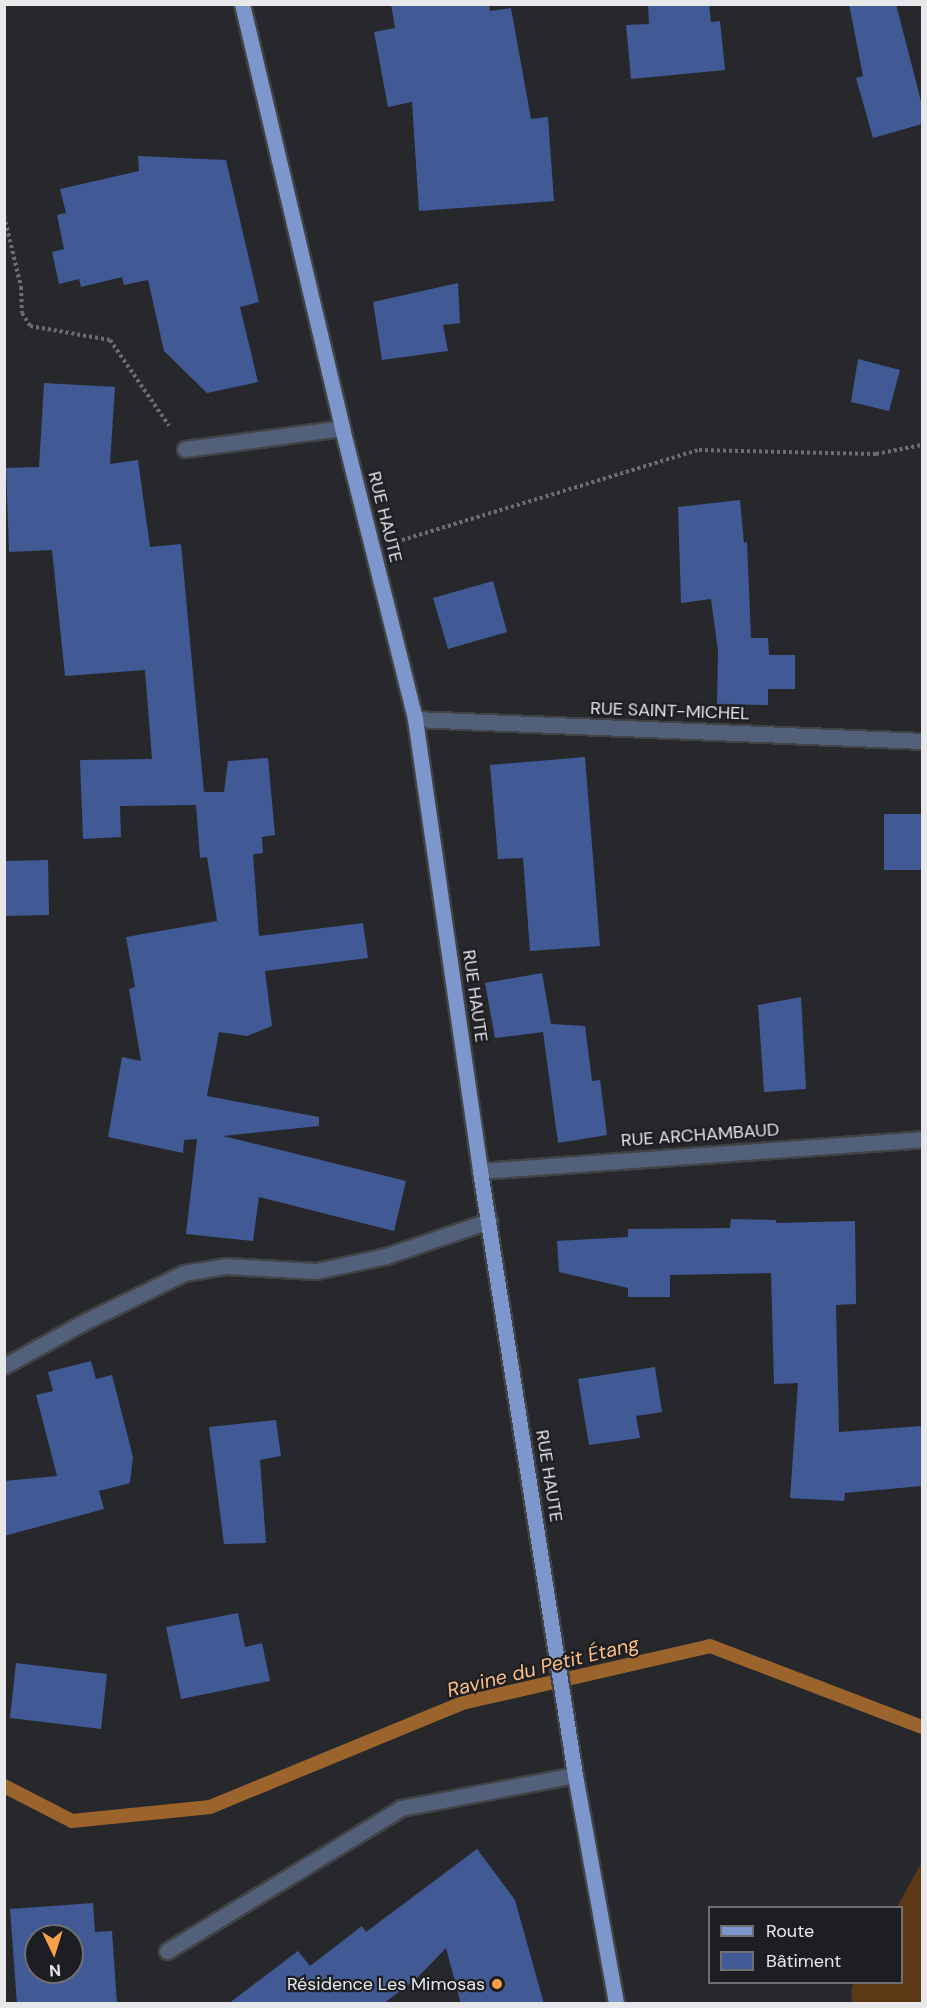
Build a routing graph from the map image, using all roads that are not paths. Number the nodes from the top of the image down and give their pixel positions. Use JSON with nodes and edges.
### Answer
{"nodes":[{"id":1,"x":242,"y":4,"type":"edge"},
{"id":2,"x":342,"y":428,"type":"junction"},
{"id":3,"x":185,"y":449,"type":"road end"},
{"id":4,"x":415,"y":719,"type":"junction"},
{"id":5,"x":922,"y":741,"type":"edge"},
{"id":6,"x":922,"y":1139,"type":"edge"},
{"id":7,"x":480,"y":1171,"type":"junction"},
{"id":8,"x":489,"y":1221,"type":"junction"},
{"id":9,"x":4,"y":1366,"type":"edge"},
{"id":10,"x":575,"y":1774,"type":"junction"},
{"id":11,"x":167,"y":1951,"type":"dead end"},
{"id":12,"x":616,"y":2004,"type":"edge"}],
"edges":[{"from":1,"to":2,"type":"main road","name":"RUE HAUTE"},
{"from":2,"to":3,"type":"street"},
{"from":2,"to":4,"type":"main road","name":"RUE HAUTE"},
{"from":4,"to":5,"type":"street","name":"RUE SAINT-MICHEL"},
{"from":4,"to":7,"type":"main road","name":"RUE HAUTE"},
{"from":6,"to":7,"type":"street","name":"RUE ARCHAMBAUD"},
{"from":7,"to":8,"type":"main road","name":"RUE HAUTE"},
{"from":8,"to":9,"type":"street"},
{"from":8,"to":10,"type":"main road","name":"RUE HAUTE"},
{"from":10,"to":11,"type":"street"},
{"from":10,"to":12,"type":"main road","name":"RUE HAUTE"}]}
